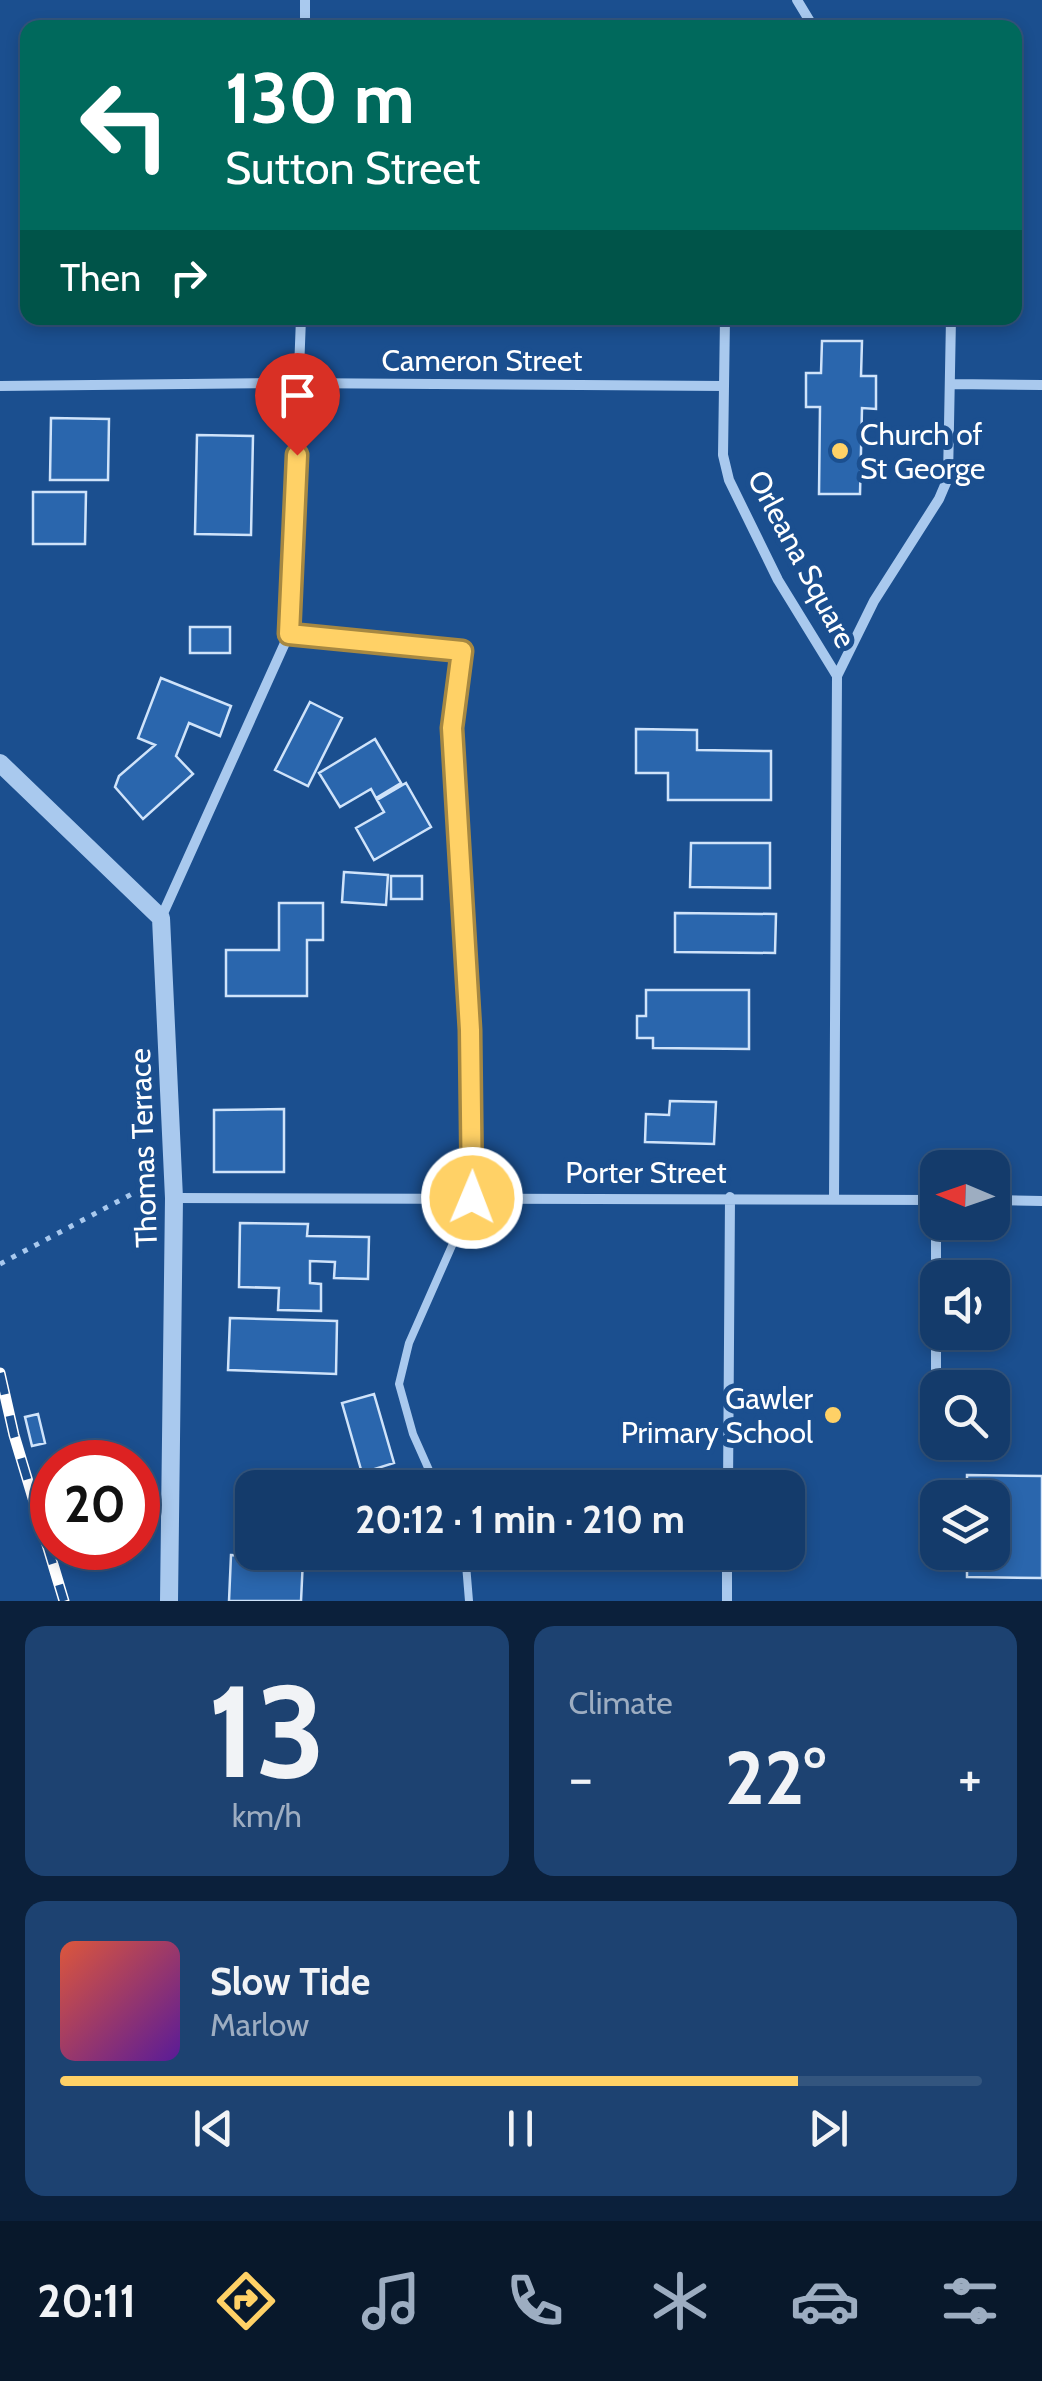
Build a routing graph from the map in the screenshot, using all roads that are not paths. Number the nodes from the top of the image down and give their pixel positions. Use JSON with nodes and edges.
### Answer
{"nodes":[{"id":1,"x":301,"y":325,"type":"edge"},
{"id":2,"x":724,"y":325,"type":"edge"},
{"id":3,"x":951,"y":325,"type":"edge"},
{"id":4,"x":300,"y":384,"type":"junction"},
{"id":5,"x":950,"y":384,"type":"junction"},
{"id":6,"x":1042,"y":385,"type":"edge"},
{"id":7,"x":0,"y":386,"type":"edge"},
{"id":8,"x":724,"y":386,"type":"junction"},
{"id":9,"x":289,"y":634,"type":"junction"},
{"id":10,"x":462,"y":651,"type":"joint"},
{"id":11,"x":837,"y":676,"type":"junction"},
{"id":12,"x":0,"y":763,"type":"edge"},
{"id":13,"x":161,"y":918,"type":"junction"},
{"id":14,"x":730,"y":1197,"type":"junction"},
{"id":15,"x":174,"y":1198,"type":"junction"},
{"id":16,"x":472,"y":1198,"type":"junction"},
{"id":17,"x":834,"y":1198,"type":"junction"},
{"id":18,"x":920,"y":1200,"type":"edge"},
{"id":19,"x":1010,"y":1200,"type":"edge"},
{"id":20,"x":1042,"y":1200,"type":"edge"},
{"id":21,"x":937,"y":1240,"type":"edge"},
{"id":22,"x":936,"y":1370,"type":"edge"},
{"id":23,"x":429,"y":1470,"type":"edge"},
{"id":24,"x":728,"y":1470,"type":"edge"},
{"id":25,"x":467,"y":1570,"type":"edge"},
{"id":26,"x":728,"y":1570,"type":"edge"},
{"id":27,"x":169,"y":1601,"type":"edge"},
{"id":28,"x":468,"y":1601,"type":"edge"},
{"id":29,"x":727,"y":1601,"type":"edge"}],
"edges":[{"from":1,"to":4,"type":"street"},
{"from":2,"to":8,"type":"street","name":"Orleana Square"},
{"from":3,"to":5,"type":"street","name":"Orleana Square"},
{"from":4,"to":7,"type":"street","name":"Cameron Street"},
{"from":4,"to":8,"type":"street","name":"Cameron Street"},
{"from":4,"to":9,"type":"street"},
{"from":5,"to":6,"type":"street"},
{"from":5,"to":11,"type":"street","name":"Orleana Square"},
{"from":8,"to":11,"type":"street","name":"Orleana Square"},
{"from":9,"to":10,"type":"street"},
{"from":9,"to":13,"type":"street"},
{"from":10,"to":16,"type":"lane"},
{"from":11,"to":17,"type":"street"},
{"from":12,"to":13,"type":"street"},
{"from":13,"to":15,"type":"street","name":"Thomas Terrace"},
{"from":14,"to":16,"type":"street","name":"Porter Street"},
{"from":14,"to":17,"type":"street","name":"Porter Street"},
{"from":14,"to":24,"type":"street"},
{"from":15,"to":16,"type":"street","name":"Porter Street"},
{"from":15,"to":27,"type":"street","name":"Thomas Terrace"},
{"from":16,"to":23,"type":"lane"},
{"from":17,"to":18,"type":"street","name":"Porter Street"},
{"from":19,"to":20,"type":"street"},
{"from":21,"to":22,"type":"street"},
{"from":25,"to":28,"type":"lane"},
{"from":26,"to":29,"type":"street"}]}
